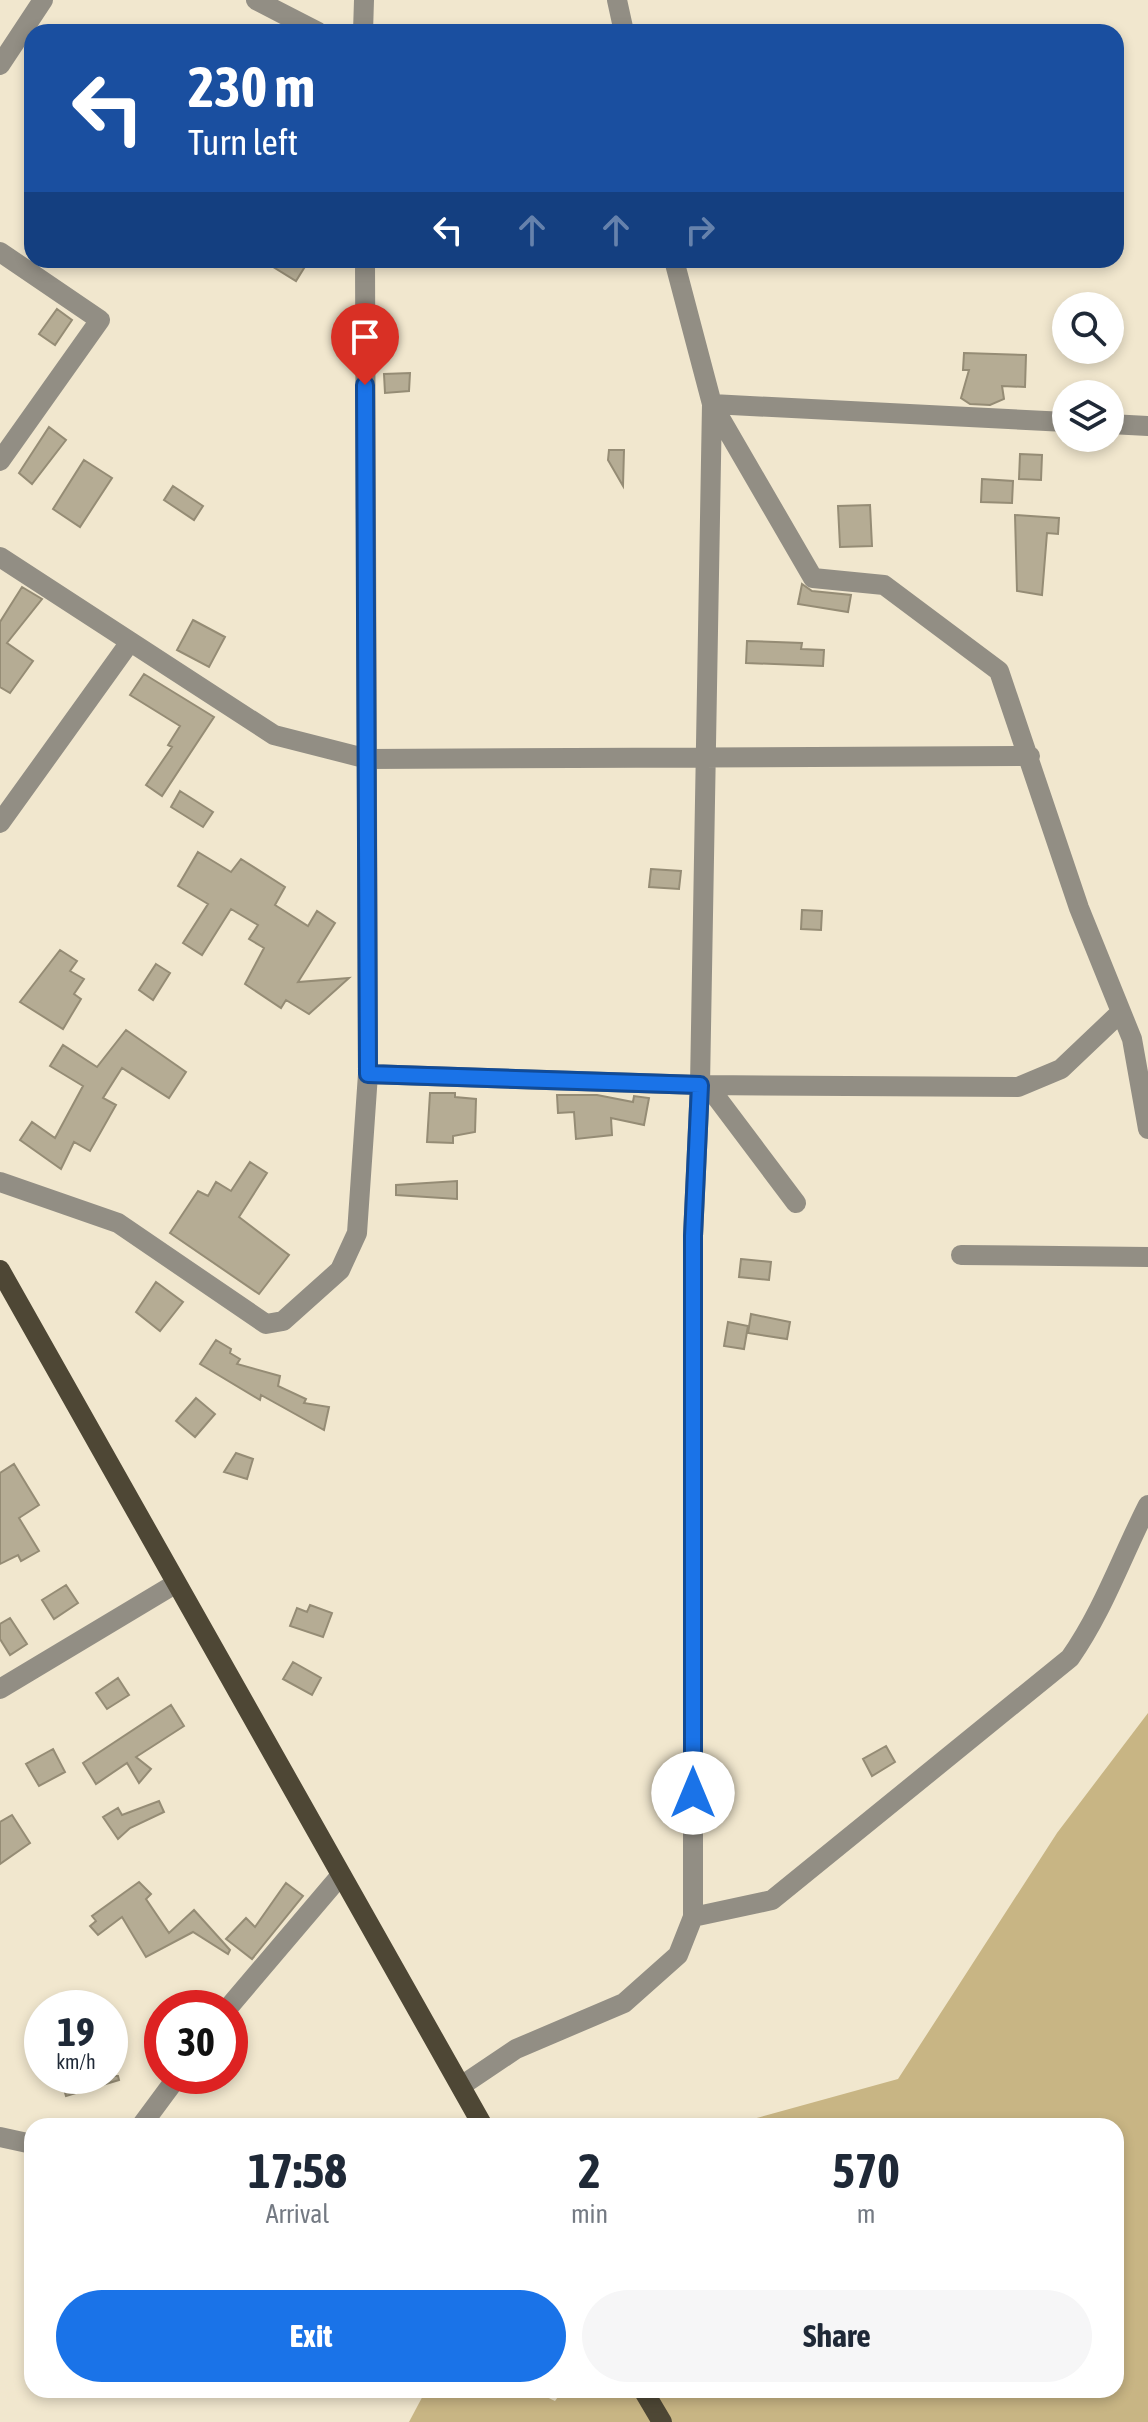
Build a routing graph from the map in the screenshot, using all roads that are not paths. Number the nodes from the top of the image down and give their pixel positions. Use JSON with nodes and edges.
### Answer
{"nodes":[{"id":1,"x":43,"y":0,"type":"edge"},
{"id":2,"x":256,"y":0,"type":"edge"},
{"id":3,"x":364,"y":0,"type":"edge"},
{"id":4,"x":617,"y":0,"type":"edge"},
{"id":5,"x":27,"y":24,"type":"edge"},
{"id":6,"x":302,"y":24,"type":"edge"},
{"id":7,"x":363,"y":24,"type":"edge"},
{"id":8,"x":622,"y":24,"type":"edge"},
{"id":9,"x":24,"y":29,"type":"edge"},
{"id":10,"x":0,"y":65,"type":"edge"},
{"id":11,"x":0,"y":252,"type":"edge"},
{"id":12,"x":365,"y":268,"type":"edge"},
{"id":13,"x":676,"y":268,"type":"edge"},
{"id":14,"x":712,"y":404,"type":"junction"},
{"id":15,"x":1052,"y":421,"type":"edge"},
{"id":16,"x":1124,"y":425,"type":"edge"},
{"id":17,"x":1148,"y":426,"type":"edge"},
{"id":18,"x":0,"y":461,"type":"edge"},
{"id":19,"x":0,"y":557,"type":"edge"},
{"id":20,"x":130,"y":642,"type":"junction"},
{"id":21,"x":1030,"y":756,"type":"junction"},
{"id":22,"x":368,"y":759,"type":"junction"},
{"id":23,"x":704,"y":760,"type":"junction"},
{"id":24,"x":0,"y":823,"type":"edge"},
{"id":25,"x":1121,"y":1012,"type":"junction"},
{"id":26,"x":368,"y":1074,"type":"junction"},
{"id":27,"x":700,"y":1085,"type":"junction"},
{"id":28,"x":1148,"y":1129,"type":"edge"},
{"id":29,"x":0,"y":1182,"type":"edge"},
{"id":30,"x":796,"y":1203,"type":"dead end"},
{"id":31,"x":961,"y":1255,"type":"dead end"},
{"id":32,"x":1148,"y":1257,"type":"edge"},
{"id":33,"x":1,"y":1273,"type":"edge"},
{"id":34,"x":1148,"y":1505,"type":"edge"},
{"id":35,"x":175,"y":1584,"type":"junction"},
{"id":36,"x":0,"y":1689,"type":"edge"},
{"id":37,"x":341,"y":1875,"type":"junction"},
{"id":38,"x":693,"y":1917,"type":"junction"},
{"id":39,"x":243,"y":1990,"type":"edge"},
{"id":40,"x":461,"y":2086,"type":"junction"},
{"id":41,"x":165,"y":2094,"type":"edge"},
{"id":42,"x":147,"y":2118,"type":"edge"},
{"id":43,"x":479,"y":2118,"type":"edge"},
{"id":44,"x":0,"y":2137,"type":"edge"},
{"id":45,"x":24,"y":2142,"type":"edge"},
{"id":46,"x":648,"y":2398,"type":"edge"},
{"id":47,"x":659,"y":2417,"type":"edge"}],
"edges":[{"from":1,"to":5,"type":"street"},
{"from":2,"to":6,"type":"street"},
{"from":3,"to":7,"type":"street"},
{"from":4,"to":8,"type":"street"},
{"from":9,"to":10,"type":"street"},
{"from":11,"to":18,"type":"street"},
{"from":12,"to":22,"type":"street"},
{"from":13,"to":14,"type":"street"},
{"from":14,"to":15,"type":"street"},
{"from":14,"to":21,"type":"street"},
{"from":14,"to":23,"type":"street"},
{"from":16,"to":17,"type":"street"},
{"from":19,"to":20,"type":"street"},
{"from":20,"to":22,"type":"street"},
{"from":20,"to":24,"type":"street"},
{"from":21,"to":23,"type":"street"},
{"from":21,"to":25,"type":"street"},
{"from":22,"to":23,"type":"street"},
{"from":22,"to":26,"type":"street"},
{"from":23,"to":27,"type":"street"},
{"from":25,"to":27,"type":"street"},
{"from":25,"to":28,"type":"street"},
{"from":26,"to":27,"type":"street"},
{"from":26,"to":29,"type":"street"},
{"from":27,"to":30,"type":"street"},
{"from":27,"to":38,"type":"street"},
{"from":31,"to":32,"type":"street"},
{"from":33,"to":35,"type":"main road"},
{"from":34,"to":38,"type":"street"},
{"from":35,"to":36,"type":"street"},
{"from":35,"to":37,"type":"main road"},
{"from":37,"to":39,"type":"street"},
{"from":37,"to":40,"type":"main road"},
{"from":38,"to":40,"type":"street"},
{"from":40,"to":43,"type":"main road"},
{"from":41,"to":42,"type":"street"},
{"from":44,"to":45,"type":"street"},
{"from":46,"to":47,"type":"main road"}]}
